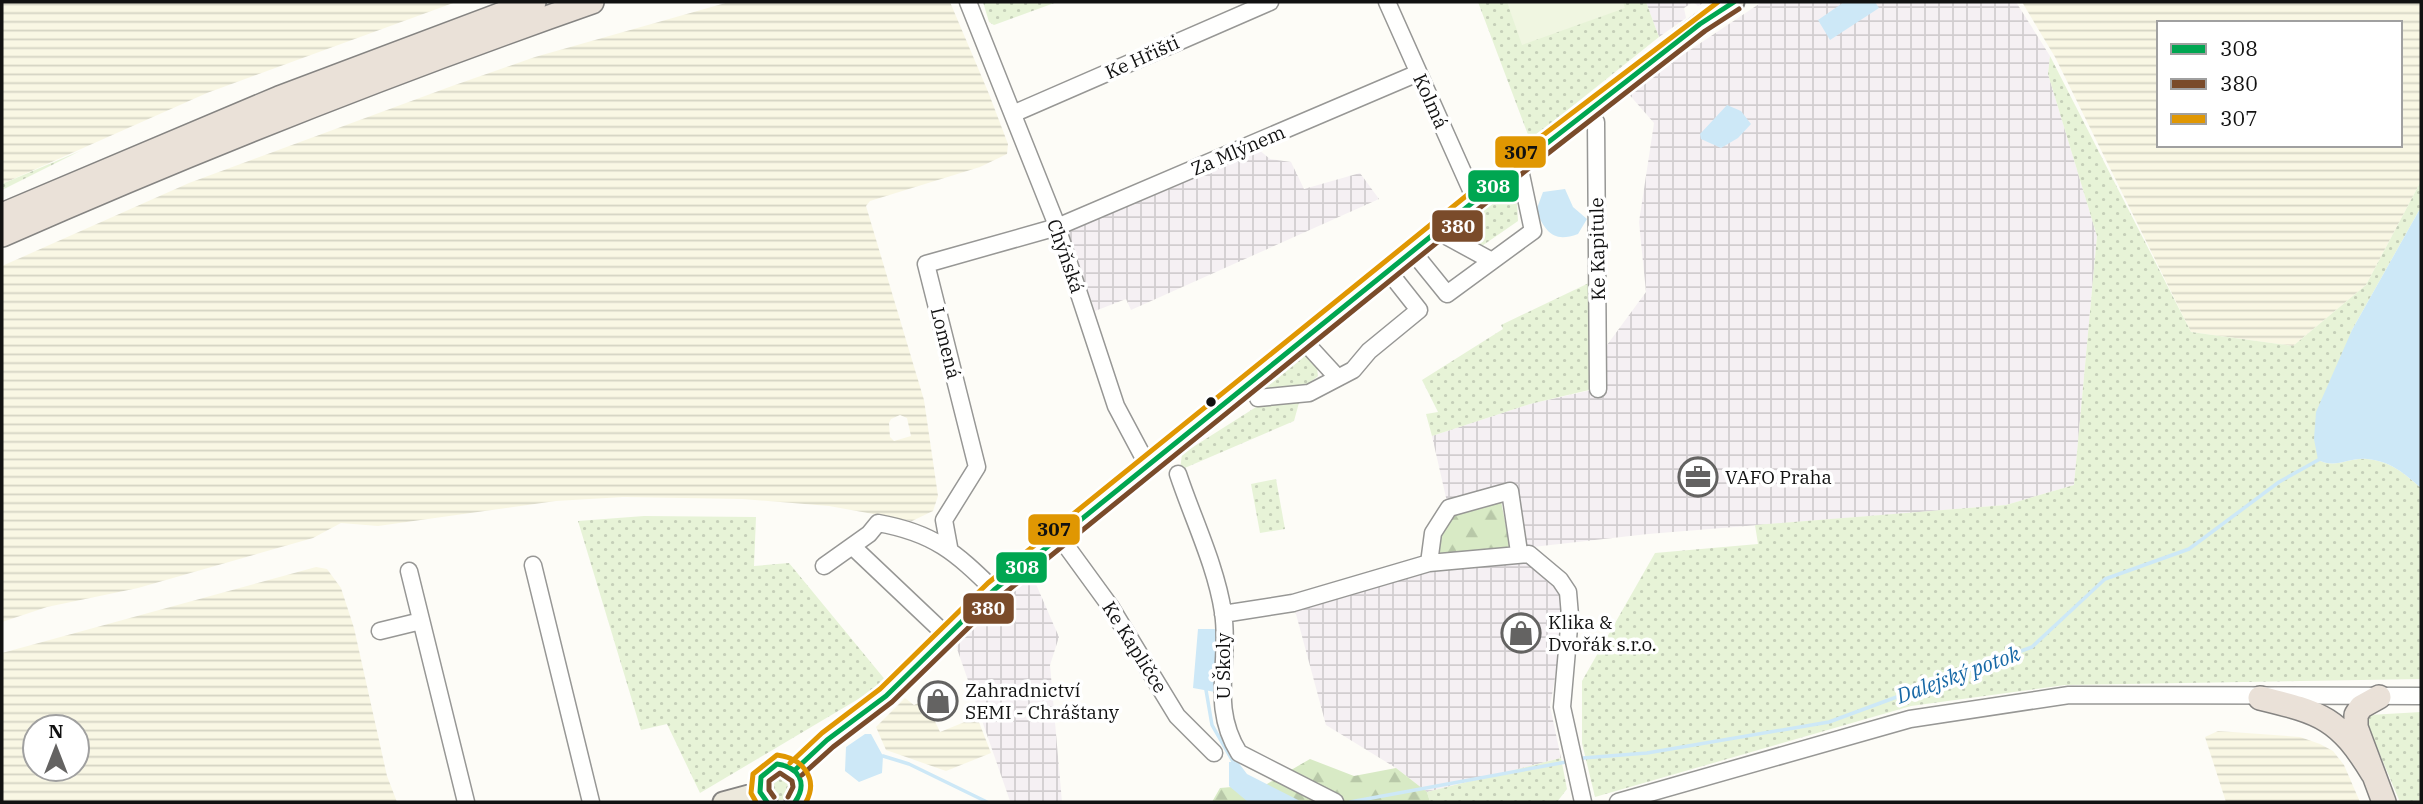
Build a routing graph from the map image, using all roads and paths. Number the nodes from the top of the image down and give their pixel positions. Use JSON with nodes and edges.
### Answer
{"nodes":[{"id":1,"x":534,"y":2,"type":"edge"},
{"id":2,"x":592,"y":2,"type":"edge"},
{"id":3,"x":968,"y":2,"type":"edge"},
{"id":4,"x":1270,"y":2,"type":"edge"},
{"id":5,"x":1387,"y":2,"type":"edge"},
{"id":6,"x":1734,"y":2,"type":"edge"},
{"id":7,"x":1418,"y":73,"type":"junction"},
{"id":8,"x":1587,"y":111,"type":"junction"},
{"id":9,"x":1015,"y":113,"type":"junction"},
{"id":10,"x":1519,"y":165,"type":"junction"},
{"id":11,"x":1475,"y":200,"type":"junction"},
{"id":12,"x":2,"y":215,"type":"edge"},
{"id":13,"x":1057,"y":227,"type":"junction"},
{"id":14,"x":1437,"y":231,"type":"junction"},
{"id":15,"x":2,"y":235,"type":"edge"},
{"id":16,"x":1413,"y":252,"type":"junction"},
{"id":17,"x":1492,"y":261,"type":"junction"},
{"id":18,"x":1389,"y":272,"type":"junction"},
{"id":19,"x":1303,"y":340,"type":"junction"},
{"id":20,"x":1337,"y":377,"type":"junction"},
{"id":21,"x":1252,"y":383,"type":"junction"},
{"id":22,"x":1598,"y":388,"type":"dead end"},
{"id":23,"x":1148,"y":466,"type":"junction"},
{"id":24,"x":1178,"y":474,"type":"dead end"},
{"id":25,"x":1059,"y":536,"type":"junction"},
{"id":26,"x":852,"y":546,"type":"junction"},
{"id":27,"x":949,"y":547,"type":"junction"},
{"id":28,"x":1519,"y":552,"type":"junction"},
{"id":29,"x":1429,"y":562,"type":"junction"},
{"id":30,"x":533,"y":565,"type":"dead end"},
{"id":31,"x":824,"y":566,"type":"dead end"},
{"id":32,"x":408,"y":571,"type":"dead end"},
{"id":33,"x":994,"y":590,"type":"junction"},
{"id":34,"x":1223,"y":614,"type":"junction"},
{"id":35,"x":421,"y":621,"type":"junction"},
{"id":36,"x":380,"y":631,"type":"dead end"},
{"id":37,"x":947,"y":636,"type":"junction"},
{"id":38,"x":2421,"y":696,"type":"edge"},
{"id":39,"x":2379,"y":697,"type":"junction"},
{"id":40,"x":2260,"y":698,"type":"junction"},
{"id":41,"x":1214,"y":753,"type":"dead end"},
{"id":42,"x":796,"y":769,"type":"junction"},
{"id":43,"x":2374,"y":774,"type":"junction"},
{"id":44,"x":764,"y":797,"type":"edge"},
{"id":45,"x":801,"y":801,"type":"edge"},
{"id":46,"x":466,"y":802,"type":"edge"},
{"id":47,"x":591,"y":802,"type":"edge"},
{"id":48,"x":723,"y":802,"type":"edge"},
{"id":49,"x":1335,"y":802,"type":"edge"},
{"id":50,"x":1583,"y":802,"type":"edge"},
{"id":51,"x":1618,"y":802,"type":"edge"},
{"id":52,"x":2384,"y":802,"type":"edge"}],
"edges":[{"from":1,"to":12,"type":"highway"},
{"from":2,"to":15,"type":"highway"},
{"from":3,"to":9,"type":"street","name":"Chýňská"},
{"from":4,"to":9,"type":"street","name":"Ke Hřišti"},
{"from":5,"to":7,"type":"street","name":"Kolmá"},
{"from":6,"to":8,"type":"main road"},
{"from":7,"to":11,"type":"street","name":"Kolmá"},
{"from":7,"to":13,"type":"street","name":"Za Mlýnem"},
{"from":8,"to":10,"type":"main road"},
{"from":8,"to":22,"type":"street","name":"Ke Kapitule"},
{"from":9,"to":13,"type":"street","name":"Chýňská"},
{"from":10,"to":11,"type":"main road"},
{"from":10,"to":17,"type":"street"},
{"from":11,"to":14,"type":"main road"},
{"from":13,"to":23,"type":"street","name":"Chýňská"},
{"from":13,"to":27,"type":"street","name":"Lomená"},
{"from":14,"to":16,"type":"main road"},
{"from":14,"to":17,"type":"street"},
{"from":16,"to":17,"type":"street"},
{"from":16,"to":18,"type":"main road"},
{"from":18,"to":19,"type":"main road"},
{"from":18,"to":20,"type":"street"},
{"from":19,"to":20,"type":"street"},
{"from":19,"to":21,"type":"main road"},
{"from":20,"to":21,"type":"street"},
{"from":21,"to":23,"type":"main road"},
{"from":23,"to":25,"type":"main road"},
{"from":24,"to":34,"type":"street","name":"U Školy"},
{"from":25,"to":33,"type":"main road"},
{"from":25,"to":41,"type":"street","name":"Ke Kapličce"},
{"from":26,"to":27,"type":"street"},
{"from":26,"to":31,"type":"street"},
{"from":26,"to":37,"type":"street"},
{"from":27,"to":33,"type":"street"},
{"from":28,"to":29,"type":"street"},
{"from":28,"to":29,"type":"street"},
{"from":28,"to":50,"type":"street"},
{"from":29,"to":34,"type":"street"},
{"from":30,"to":47,"type":"street"},
{"from":32,"to":35,"type":"street"},
{"from":33,"to":37,"type":"main road"},
{"from":34,"to":49,"type":"street","name":"U Školy"},
{"from":35,"to":36,"type":"street"},
{"from":35,"to":46,"type":"street"},
{"from":37,"to":42,"type":"main road"},
{"from":38,"to":39,"type":"street"},
{"from":39,"to":40,"type":"street"},
{"from":39,"to":43,"type":"highway"},
{"from":40,"to":43,"type":"highway"},
{"from":40,"to":51,"type":"street"},
{"from":42,"to":44,"type":"main road"},
{"from":42,"to":45,"type":"main road"},
{"from":43,"to":52,"type":"highway"},
{"from":44,"to":48,"type":"main road"}]}
